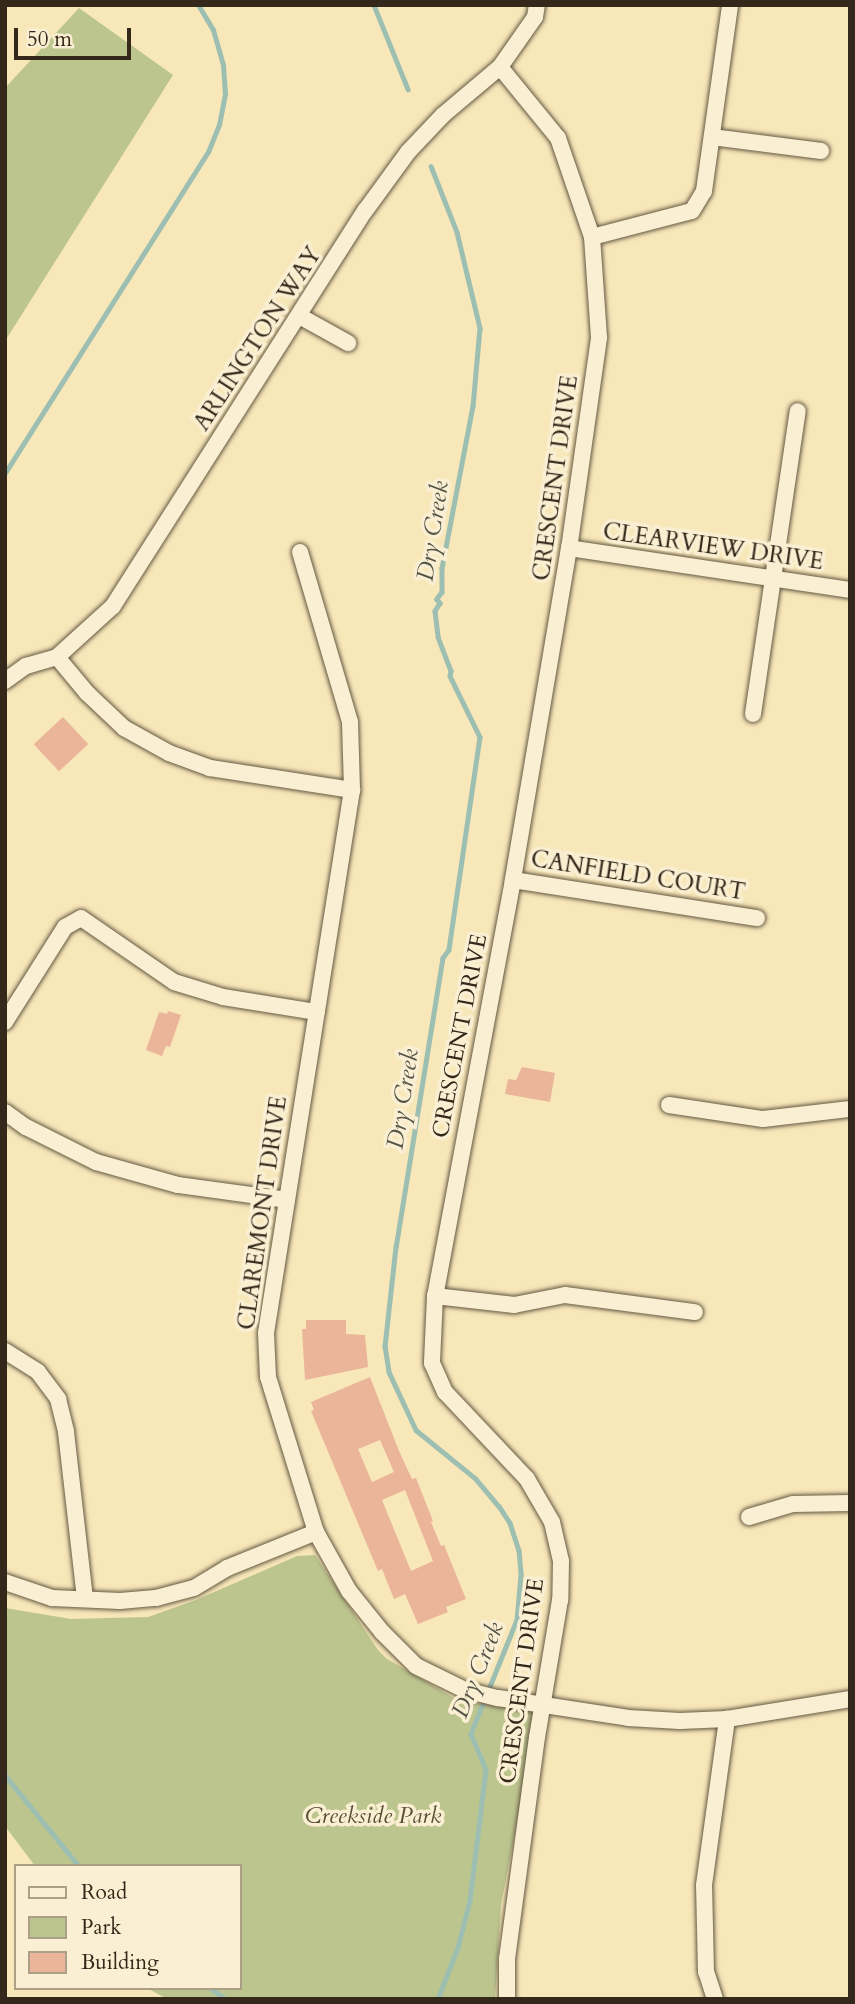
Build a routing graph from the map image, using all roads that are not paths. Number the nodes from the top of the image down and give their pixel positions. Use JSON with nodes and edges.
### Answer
{"nodes":[{"id":1,"x":537,"y":5,"type":"edge"},
{"id":2,"x":730,"y":5,"type":"edge"},
{"id":3,"x":500,"y":67,"type":"junction"},
{"id":4,"x":712,"y":137,"type":"junction"},
{"id":5,"x":821,"y":151,"type":"dead end"},
{"id":6,"x":592,"y":237,"type":"junction"},
{"id":7,"x":301,"y":317,"type":"junction"},
{"id":8,"x":348,"y":343,"type":"dead end"},
{"id":9,"x":798,"y":411,"type":"dead end"},
{"id":10,"x":569,"y":548,"type":"junction"},
{"id":11,"x":300,"y":552,"type":"dead end"},
{"id":12,"x":774,"y":579,"type":"junction"},
{"id":13,"x":850,"y":590,"type":"edge"},
{"id":14,"x":57,"y":657,"type":"junction"},
{"id":15,"x":5,"y":681,"type":"edge"},
{"id":16,"x":753,"y":714,"type":"dead end"},
{"id":17,"x":352,"y":790,"type":"junction"},
{"id":18,"x":513,"y":880,"type":"junction"},
{"id":19,"x":757,"y":918,"type":"dead end"},
{"id":20,"x":317,"y":1012,"type":"junction"},
{"id":21,"x":5,"y":1022,"type":"edge"},
{"id":22,"x":669,"y":1105,"type":"dead end"},
{"id":23,"x":850,"y":1109,"type":"edge"},
{"id":24,"x":5,"y":1112,"type":"edge"},
{"id":25,"x":286,"y":1200,"type":"junction"},
{"id":26,"x":435,"y":1296,"type":"junction"},
{"id":27,"x":695,"y":1312,"type":"dead end"},
{"id":28,"x":5,"y":1351,"type":"edge"},
{"id":29,"x":850,"y":1503,"type":"edge"},
{"id":30,"x":749,"y":1517,"type":"dead end"},
{"id":31,"x":316,"y":1532,"type":"junction"},
{"id":32,"x":5,"y":1581,"type":"edge"},
{"id":33,"x":85,"y":1599,"type":"junction"},
{"id":34,"x":850,"y":1699,"type":"edge"},
{"id":35,"x":543,"y":1703,"type":"junction"},
{"id":36,"x":727,"y":1719,"type":"junction"},
{"id":37,"x":506,"y":1999,"type":"edge"},
{"id":38,"x":715,"y":1999,"type":"edge"}],
"edges":[{"from":1,"to":3,"type":"street","name":"ARLINGTON WAY"},
{"from":2,"to":4,"type":"street"},
{"from":3,"to":6,"type":"street","name":"CRESCENT DRIVE"},
{"from":3,"to":7,"type":"street","name":"ARLINGTON WAY"},
{"from":4,"to":5,"type":"street"},
{"from":4,"to":6,"type":"street"},
{"from":6,"to":10,"type":"street","name":"CRESCENT DRIVE"},
{"from":7,"to":8,"type":"street"},
{"from":7,"to":14,"type":"street","name":"ARLINGTON WAY"},
{"from":9,"to":12,"type":"street"},
{"from":10,"to":12,"type":"street","name":"CLEARVIEW DRIVE"},
{"from":10,"to":18,"type":"street","name":"CRESCENT DRIVE"},
{"from":11,"to":17,"type":"street","name":"CLAREMONT DRIVE"},
{"from":12,"to":13,"type":"street","name":"CLEARVIEW DRIVE"},
{"from":12,"to":16,"type":"street"},
{"from":14,"to":15,"type":"street","name":"ARLINGTON WAY"},
{"from":14,"to":17,"type":"street"},
{"from":17,"to":20,"type":"street","name":"CLAREMONT DRIVE"},
{"from":18,"to":19,"type":"street","name":"CANFIELD COURT"},
{"from":18,"to":26,"type":"street","name":"CRESCENT DRIVE"},
{"from":20,"to":21,"type":"street"},
{"from":20,"to":25,"type":"street","name":"CLAREMONT DRIVE"},
{"from":22,"to":23,"type":"street"},
{"from":24,"to":25,"type":"street"},
{"from":25,"to":31,"type":"street","name":"CLAREMONT DRIVE"},
{"from":26,"to":27,"type":"street"},
{"from":26,"to":35,"type":"street","name":"CRESCENT DRIVE"},
{"from":28,"to":33,"type":"street"},
{"from":29,"to":30,"type":"street"},
{"from":31,"to":33,"type":"street"},
{"from":31,"to":35,"type":"street","name":"CLAREMONT DRIVE"},
{"from":32,"to":33,"type":"street"},
{"from":34,"to":36,"type":"street","name":"CLAREMONT DRIVE"},
{"from":35,"to":36,"type":"street","name":"CLAREMONT DRIVE"},
{"from":35,"to":37,"type":"street","name":"CRESCENT DRIVE"},
{"from":36,"to":38,"type":"street"}]}
